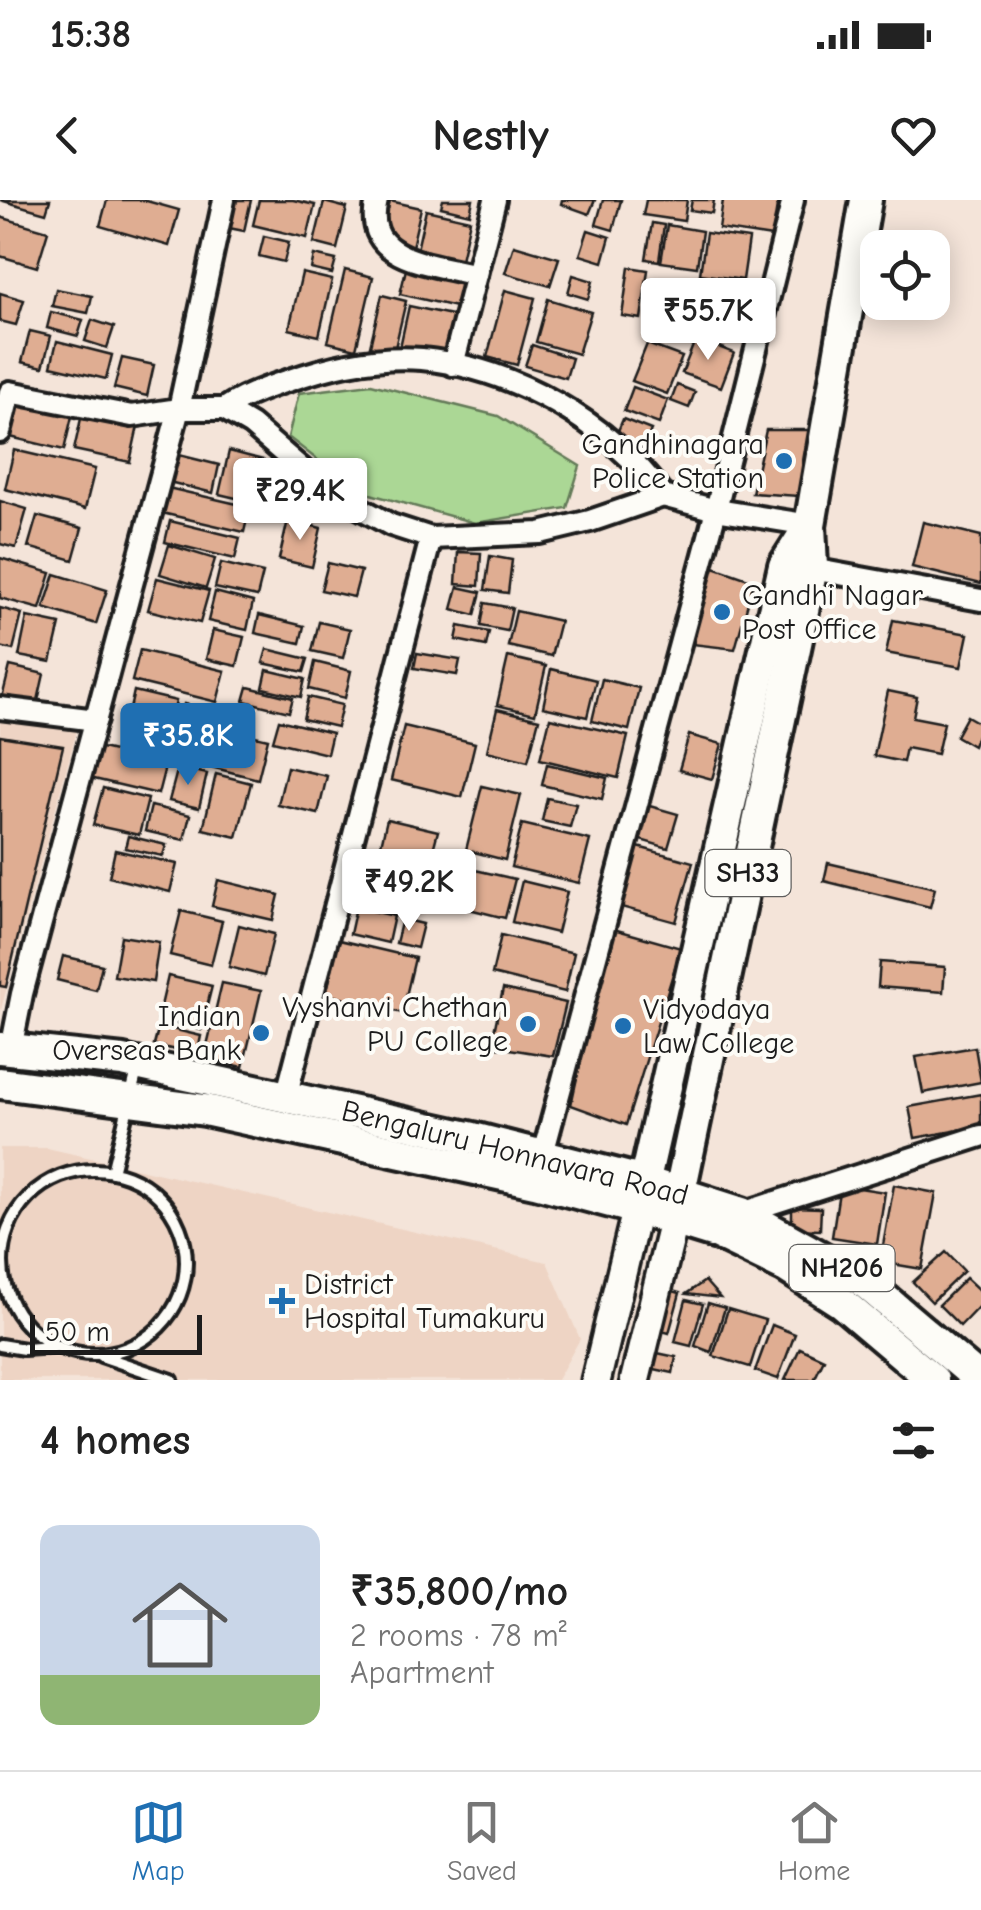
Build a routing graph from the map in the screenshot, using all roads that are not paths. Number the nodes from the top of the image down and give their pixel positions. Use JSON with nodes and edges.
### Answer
{"nodes":[{"id":1,"x":224,"y":200,"type":"edge"},
{"id":2,"x":377,"y":200,"type":"edge"},
{"id":3,"x":495,"y":200,"type":"edge"},
{"id":4,"x":793,"y":200,"type":"edge"},
{"id":5,"x":866,"y":200,"type":"edge"},
{"id":6,"x":476,"y":275,"type":"junction"},
{"id":7,"x":453,"y":365,"type":"junction"},
{"id":8,"x":5,"y":390,"type":"edge"},
{"id":9,"x":179,"y":408,"type":"junction"},
{"id":10,"x":224,"y":409,"type":"junction"},
{"id":11,"x":0,"y":432,"type":"edge"},
{"id":12,"x":663,"y":496,"type":"junction"},
{"id":13,"x":716,"y":510,"type":"junction"},
{"id":14,"x":810,"y":526,"type":"junction"},
{"id":15,"x":432,"y":538,"type":"junction"},
{"id":16,"x":798,"y":567,"type":"junction"},
{"id":17,"x":981,"y":600,"type":"edge"},
{"id":18,"x":0,"y":708,"type":"edge"},
{"id":19,"x":96,"y":720,"type":"junction"},
{"id":20,"x":6,"y":1048,"type":"edge"},
{"id":21,"x":138,"y":1065,"type":"junction"},
{"id":22,"x":0,"y":1083,"type":"edge"},
{"id":23,"x":286,"y":1097,"type":"junction"},
{"id":24,"x":128,"y":1099,"type":"junction"},
{"id":25,"x":981,"y":1136,"type":"edge"},
{"id":26,"x":539,"y":1169,"type":"junction"},
{"id":27,"x":112,"y":1172,"type":"junction"},
{"id":28,"x":641,"y":1195,"type":"junction"},
{"id":29,"x":677,"y":1207,"type":"junction"},
{"id":30,"x":742,"y":1214,"type":"junction"},
{"id":31,"x":0,"y":1346,"type":"edge"},
{"id":32,"x":57,"y":1346,"type":"junction"},
{"id":33,"x":95,"y":1354,"type":"junction"},
{"id":34,"x":172,"y":1380,"type":"edge"},
{"id":35,"x":596,"y":1380,"type":"edge"},
{"id":36,"x":636,"y":1380,"type":"edge"},
{"id":37,"x":933,"y":1380,"type":"edge"},
{"id":38,"x":980,"y":1380,"type":"edge"}],
"edges":[{"from":1,"to":9,"type":"street"},
{"from":2,"to":6,"type":"street"},
{"from":3,"to":6,"type":"street"},
{"from":4,"to":13,"type":"street"},
{"from":5,"to":14,"type":"main road","number":"SH33"},
{"from":6,"to":7,"type":"street"},
{"from":7,"to":10,"type":"street"},
{"from":7,"to":12,"type":"street"},
{"from":8,"to":9,"type":"street"},
{"from":8,"to":11,"type":"street"},
{"from":9,"to":10,"type":"street"},
{"from":9,"to":19,"type":"street"},
{"from":10,"to":15,"type":"street"},
{"from":12,"to":13,"type":"street"},
{"from":12,"to":15,"type":"street"},
{"from":13,"to":14,"type":"street"},
{"from":13,"to":26,"type":"street"},
{"from":14,"to":16,"type":"main road","number":"SH33"},
{"from":15,"to":23,"type":"street"},
{"from":16,"to":17,"type":"street"},
{"from":16,"to":28,"type":"main road","number":"SH33"},
{"from":16,"to":29,"type":"main road","number":"SH33"},
{"from":18,"to":19,"type":"street"},
{"from":19,"to":20,"type":"street"},
{"from":20,"to":21,"type":"main road","name":"Bengaluru Honnavara Road"},
{"from":21,"to":23,"type":"main road","name":"Bengaluru Honnavara Road"},
{"from":21,"to":24,"type":"lane"},
{"from":22,"to":24,"type":"main road"},
{"from":23,"to":26,"type":"main road","name":"Bengaluru Honnavara Road"},
{"from":24,"to":26,"type":"main road"},
{"from":24,"to":27,"type":"lane"},
{"from":25,"to":30,"type":"street"},
{"from":26,"to":28,"type":"main road"},
{"from":27,"to":32,"type":"lane"},
{"from":27,"to":33,"type":"lane"},
{"from":28,"to":29,"type":"main road"},
{"from":28,"to":35,"type":"main road"},
{"from":29,"to":30,"type":"main road","name":"Bengaluru Honnavara Road","number":"NH206"},
{"from":29,"to":36,"type":"main road"},
{"from":29,"to":37,"type":"main road","number":"NH206"},
{"from":30,"to":38,"type":"main road","name":"Bengaluru Honnavara Road","number":"NH206"},
{"from":31,"to":32,"type":"lane"},
{"from":32,"to":33,"type":"lane"},
{"from":33,"to":34,"type":"lane"}]}
